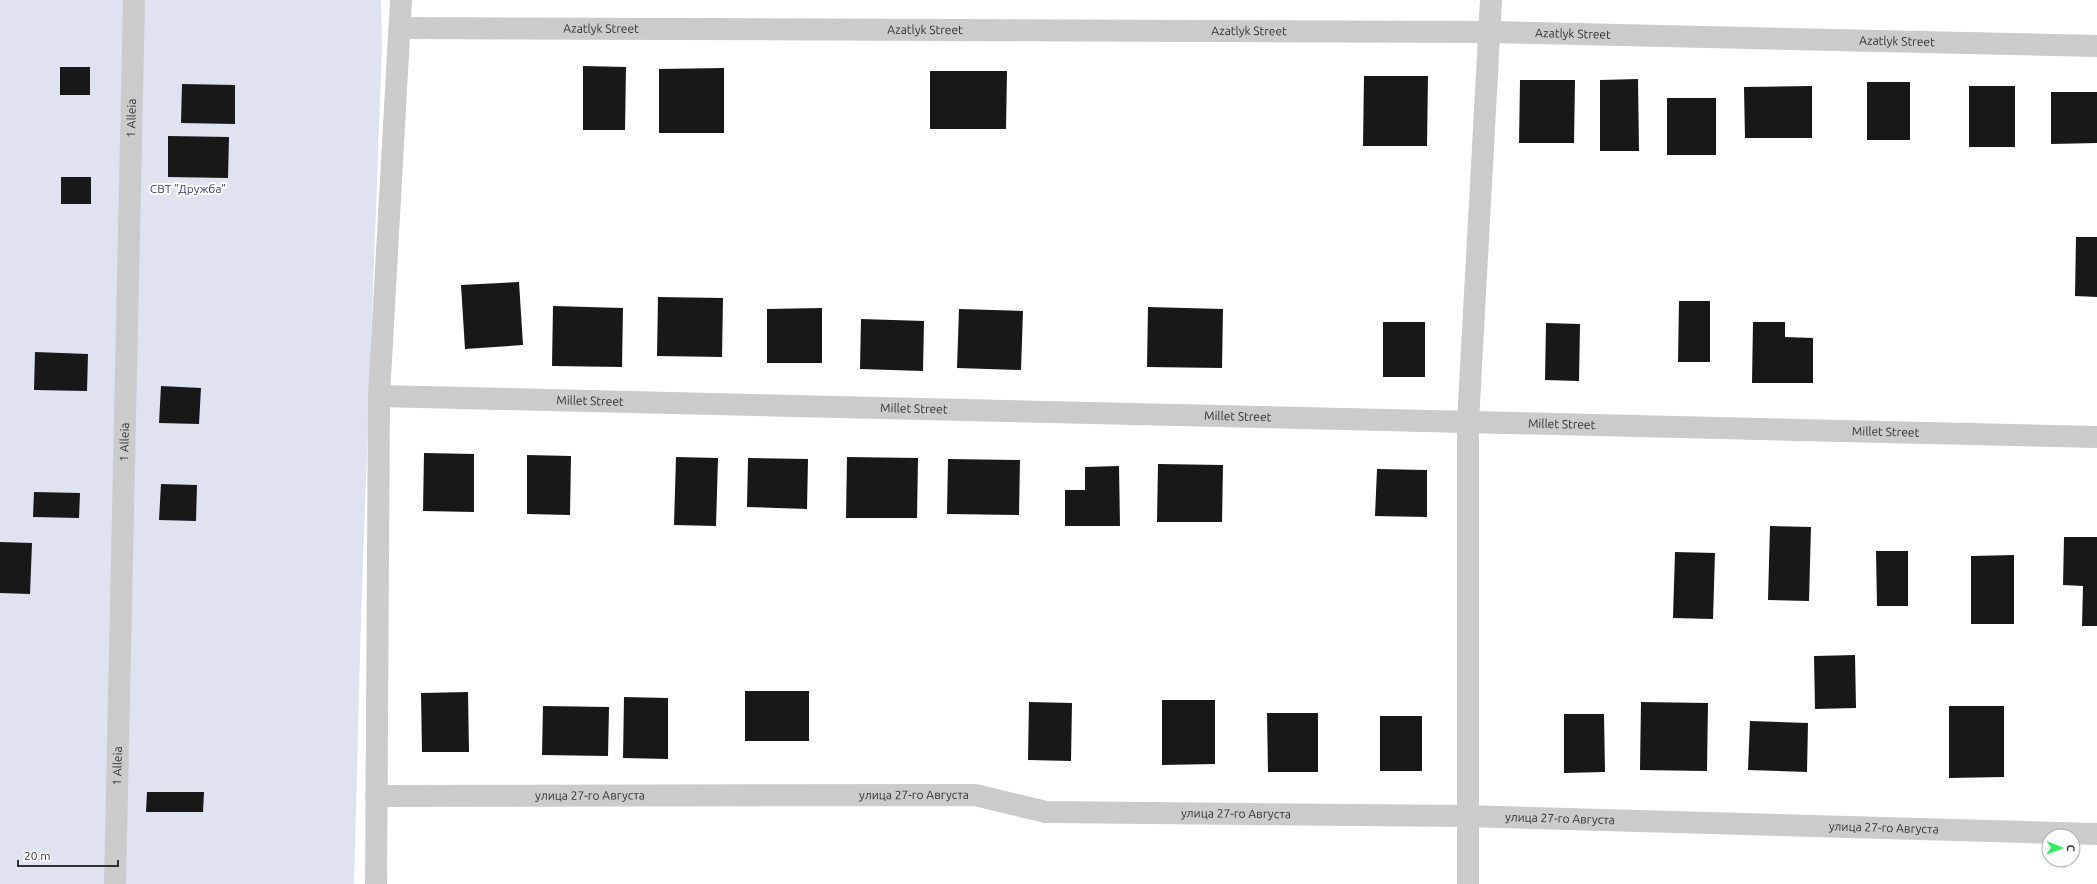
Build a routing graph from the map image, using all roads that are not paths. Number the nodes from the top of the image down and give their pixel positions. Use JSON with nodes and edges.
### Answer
{"nodes":[{"id":1,"x":134,"y":0,"type":"edge"},
{"id":2,"x":401,"y":0,"type":"edge"},
{"id":3,"x":1491,"y":0,"type":"edge"},
{"id":4,"x":401,"y":28,"type":"junction"},
{"id":5,"x":1491,"y":32,"type":"junction"},
{"id":6,"x":2097,"y":46,"type":"edge"},
{"id":7,"x":380,"y":396,"type":"junction"},
{"id":8,"x":1468,"y":422,"type":"junction"},
{"id":9,"x":2097,"y":437,"type":"edge"},
{"id":10,"x":376,"y":796,"type":"junction"},
{"id":11,"x":1467,"y":816,"type":"junction"},
{"id":12,"x":2097,"y":834,"type":"edge"},
{"id":13,"x":115,"y":884,"type":"edge"},
{"id":14,"x":376,"y":884,"type":"edge"},
{"id":15,"x":1468,"y":884,"type":"edge"}],
"edges":[{"from":1,"to":13,"type":"street","name":"1 Alleia"},
{"from":2,"to":4,"type":"street"},
{"from":3,"to":5,"type":"street"},
{"from":4,"to":5,"type":"street","name":"Azatlyk Street"},
{"from":4,"to":7,"type":"street"},
{"from":5,"to":6,"type":"street","name":"Azatlyk Street"},
{"from":5,"to":8,"type":"street"},
{"from":7,"to":8,"type":"street","name":"Millet Street"},
{"from":7,"to":10,"type":"street"},
{"from":8,"to":9,"type":"street","name":"Millet Street"},
{"from":8,"to":11,"type":"street"},
{"from":10,"to":11,"type":"street","name":"улица 27-го Августа"},
{"from":10,"to":14,"type":"street"},
{"from":11,"to":12,"type":"street","name":"улица 27-го Августа"},
{"from":11,"to":15,"type":"street"}]}
